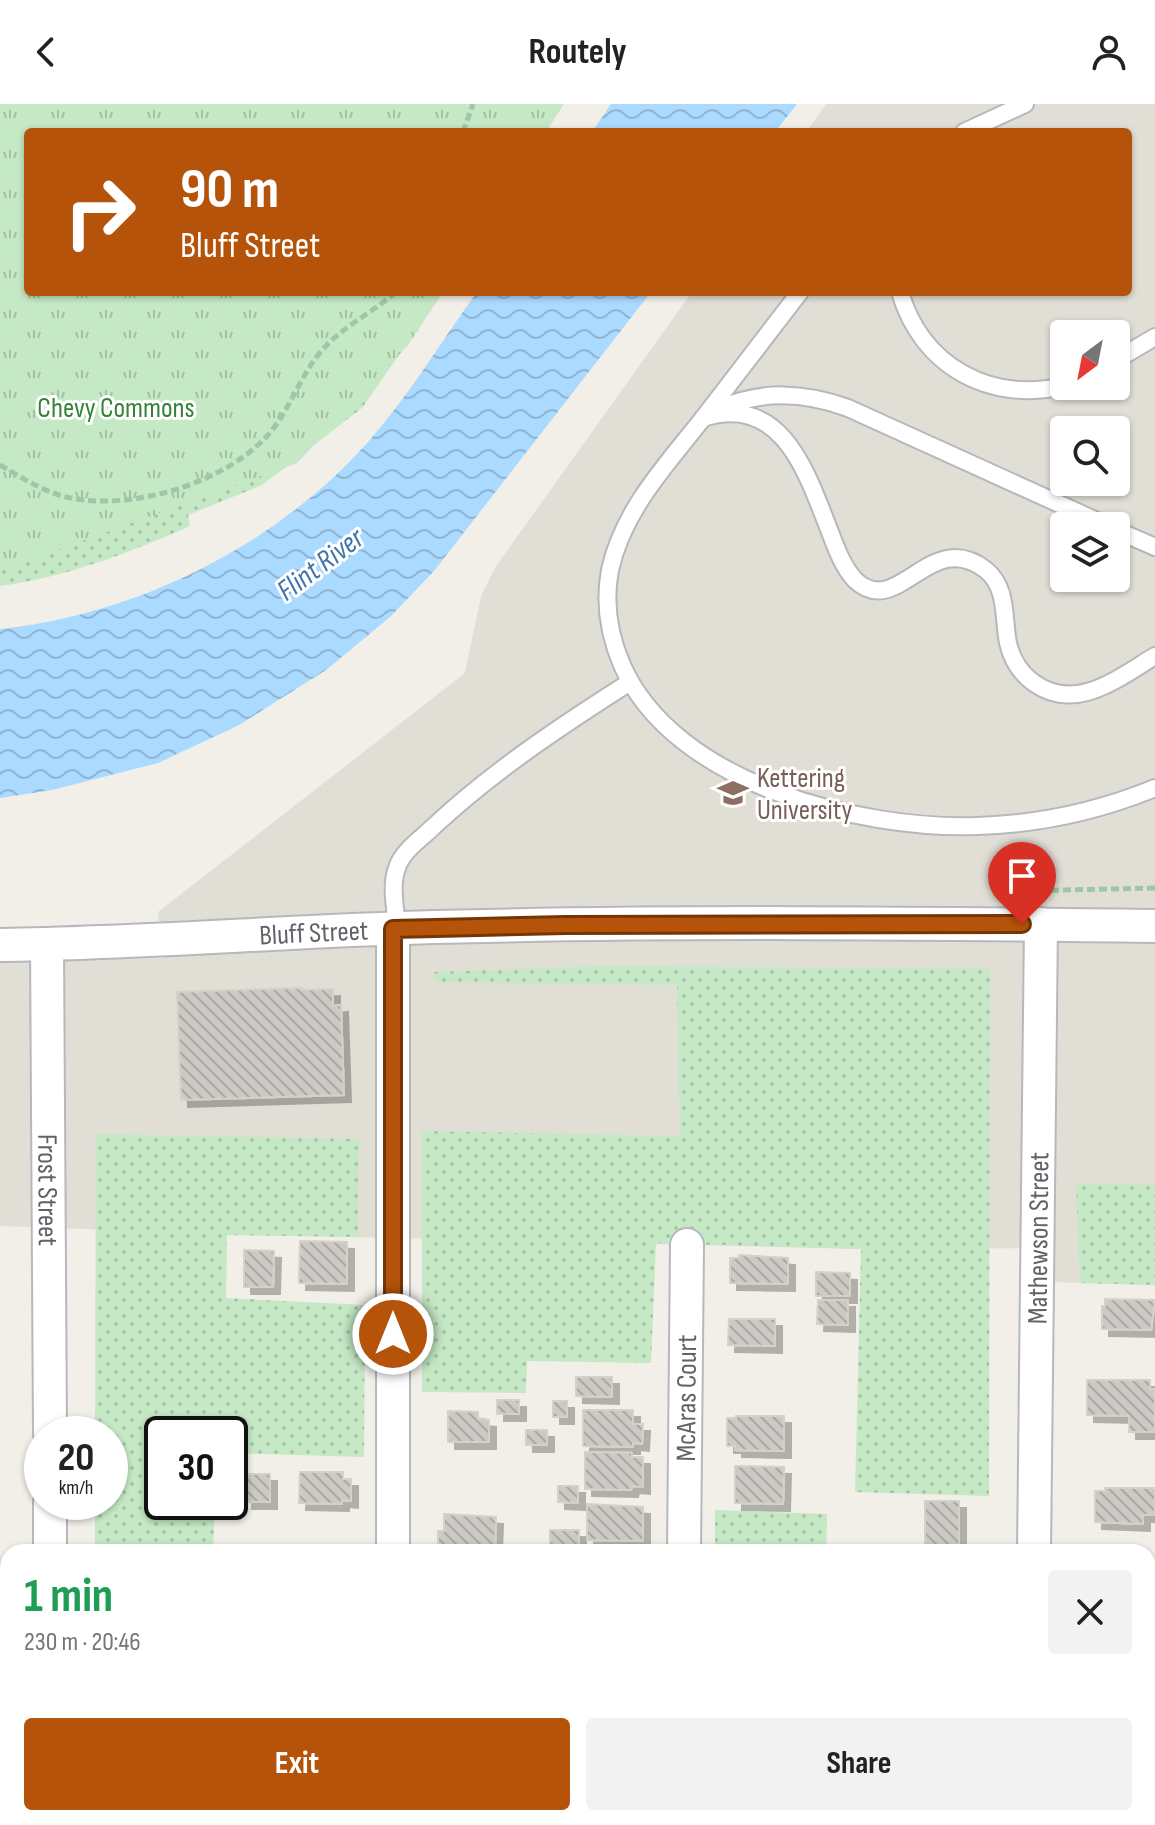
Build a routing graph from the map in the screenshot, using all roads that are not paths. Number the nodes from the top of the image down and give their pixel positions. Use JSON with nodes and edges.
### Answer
{"nodes":[{"id":1,"x":1025,"y":104,"type":"edge"},
{"id":2,"x":973,"y":128,"type":"edge"},
{"id":3,"x":797,"y":296,"type":"edge"},
{"id":4,"x":902,"y":296,"type":"edge"},
{"id":5,"x":1155,"y":337,"type":"edge"},
{"id":6,"x":1130,"y":352,"type":"edge"},
{"id":7,"x":1050,"y":388,"type":"edge"},
{"id":8,"x":703,"y":418,"type":"junction"},
{"id":9,"x":1077,"y":512,"type":"edge"},
{"id":10,"x":1130,"y":536,"type":"edge"},
{"id":11,"x":1155,"y":547,"type":"edge"},
{"id":12,"x":1155,"y":656,"type":"edge"},
{"id":13,"x":630,"y":682,"type":"junction"},
{"id":14,"x":1155,"y":788,"type":"edge"},
{"id":15,"x":1041,"y":924,"type":"junction"},
{"id":16,"x":1155,"y":926,"type":"edge"},
{"id":17,"x":395,"y":928,"type":"junction"},
{"id":18,"x":47,"y":944,"type":"junction"},
{"id":19,"x":0,"y":945,"type":"edge"},
{"id":20,"x":687,"y":1245,"type":"dead end"},
{"id":21,"x":50,"y":1416,"type":"edge"},
{"id":22,"x":50,"y":1520,"type":"edge"},
{"id":23,"x":50,"y":1544,"type":"edge"},
{"id":24,"x":393,"y":1544,"type":"edge"},
{"id":25,"x":684,"y":1544,"type":"edge"},
{"id":26,"x":1034,"y":1544,"type":"edge"}],
"edges":[{"from":1,"to":2,"type":"lane"},
{"from":3,"to":8,"type":"lane"},
{"from":4,"to":7,"type":"lane"},
{"from":5,"to":6,"type":"lane"},
{"from":8,"to":9,"type":"lane"},
{"from":8,"to":12,"type":"lane"},
{"from":8,"to":13,"type":"lane"},
{"from":10,"to":11,"type":"lane"},
{"from":13,"to":14,"type":"lane"},
{"from":13,"to":17,"type":"lane"},
{"from":15,"to":16,"type":"street","name":"Bluff Street"},
{"from":15,"to":17,"type":"street","name":"Bluff Street"},
{"from":15,"to":26,"type":"street","name":"Mathewson Street"},
{"from":17,"to":18,"type":"street","name":"Bluff Street"},
{"from":17,"to":24,"type":"street"},
{"from":18,"to":19,"type":"street","name":"Bluff Street"},
{"from":18,"to":21,"type":"street","name":"Frost Street"},
{"from":20,"to":25,"type":"street","name":"McAras Court"},
{"from":22,"to":23,"type":"street"}]}
